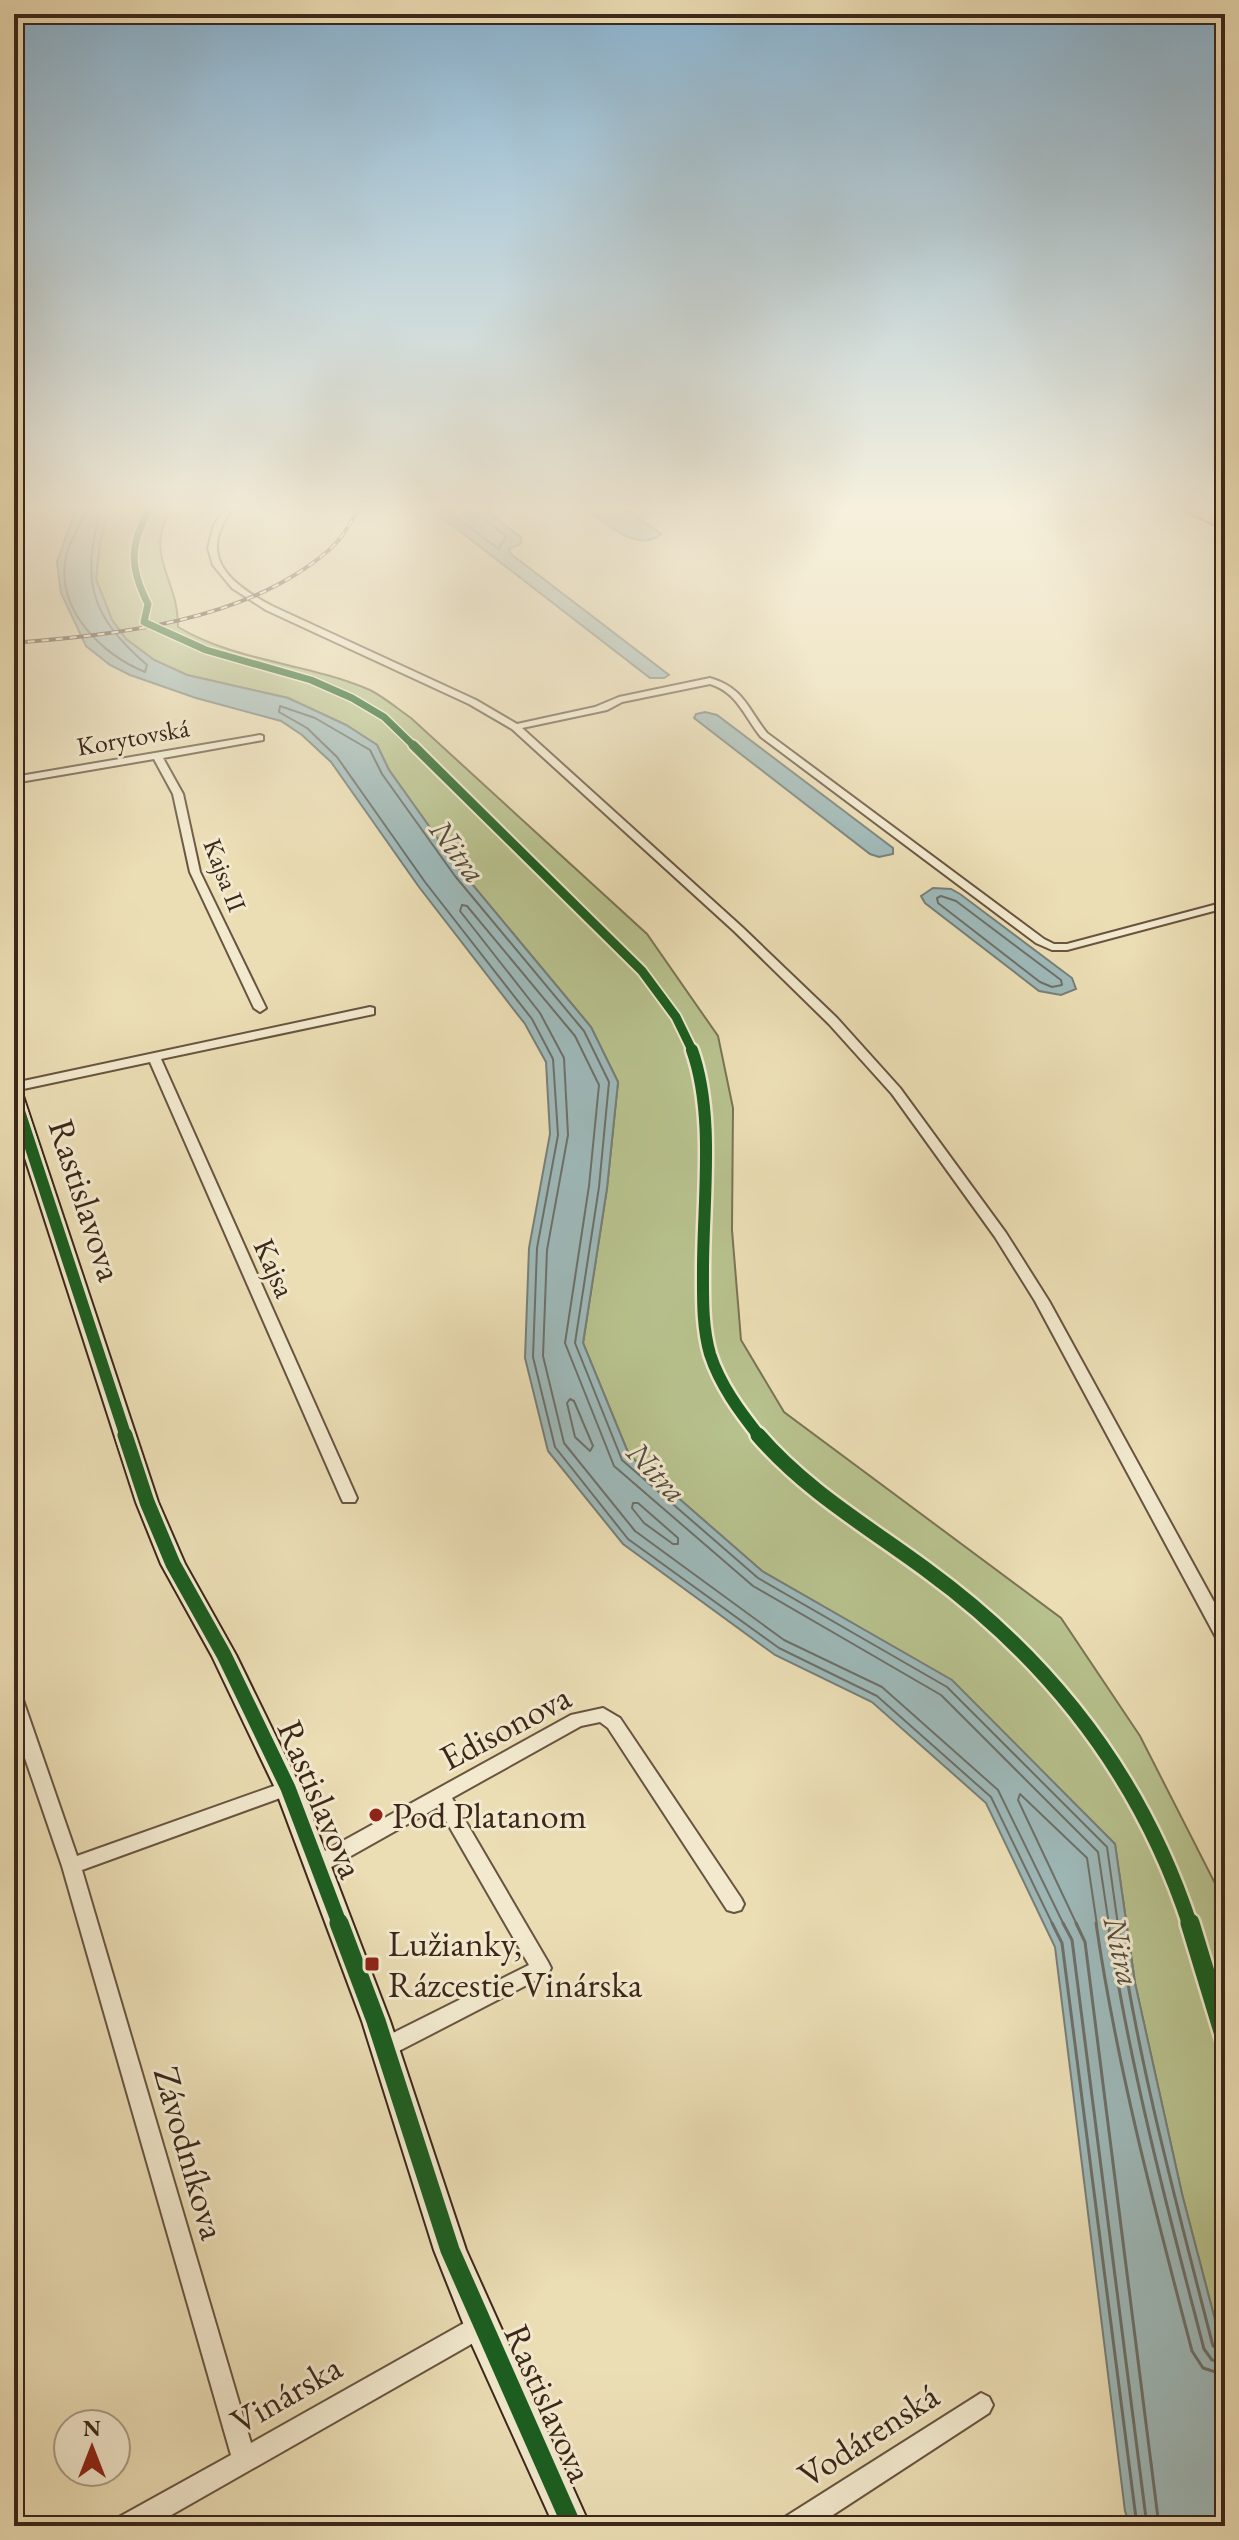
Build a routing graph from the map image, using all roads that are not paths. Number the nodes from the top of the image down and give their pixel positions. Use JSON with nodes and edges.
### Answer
{"nodes":[{"id":1,"x":306,"y":624,"type":"edge"},
{"id":2,"x":498,"y":715,"type":"junction"},
{"id":3,"x":547,"y":720,"type":"junction"},
{"id":4,"x":515,"y":727,"type":"junction"},
{"id":5,"x":260,"y":738,"type":"dead end"},
{"id":6,"x":535,"y":742,"type":"junction"},
{"id":7,"x":157,"y":756,"type":"junction"},
{"id":8,"x":14,"y":780,"type":"edge"},
{"id":9,"x":1225,"y":905,"type":"edge"},
{"id":10,"x":260,"y":1008,"type":"dead end"},
{"id":11,"x":370,"y":1011,"type":"dead end"},
{"id":12,"x":155,"y":1059,"type":"junction"},
{"id":13,"x":14,"y":1087,"type":"edge"},
{"id":14,"x":14,"y":1096,"type":"edge"},
{"id":15,"x":349,"y":1498,"type":"dead end"},
{"id":16,"x":1225,"y":1638,"type":"edge"},
{"id":17,"x":14,"y":1700,"type":"edge"},
{"id":18,"x":288,"y":1788,"type":"junction"},
{"id":19,"x":442,"y":1797,"type":"junction"},
{"id":20,"x":319,"y":1864,"type":"junction"},
{"id":21,"x":71,"y":1866,"type":"junction"},
{"id":22,"x":734,"y":1904,"type":"dead end"},
{"id":23,"x":386,"y":2047,"type":"junction"},
{"id":24,"x":481,"y":2326,"type":"junction"},
{"id":25,"x":981,"y":2405,"type":"dead end"},
{"id":26,"x":244,"y":2459,"type":"junction"},
{"id":27,"x":128,"y":2526,"type":"edge"},
{"id":28,"x":572,"y":2526,"type":"edge"},
{"id":29,"x":794,"y":2526,"type":"edge"}],
"edges":[{"from":1,"to":2,"type":"street"},
{"from":2,"to":3,"type":"street"},
{"from":2,"to":4,"type":"street"},
{"from":3,"to":4,"type":"street"},
{"from":3,"to":6,"type":"street"},
{"from":3,"to":9,"type":"street"},
{"from":4,"to":6,"type":"street"},
{"from":5,"to":7,"type":"street","name":"Korytovská"},
{"from":6,"to":16,"type":"street"},
{"from":7,"to":8,"type":"street","name":"Korytovská"},
{"from":7,"to":10,"type":"street","name":"Kajsa II"},
{"from":11,"to":12,"type":"street"},
{"from":12,"to":13,"type":"street"},
{"from":12,"to":15,"type":"street","name":"Kajsa"},
{"from":14,"to":18,"type":"street","name":"Rastislavova"},
{"from":17,"to":21,"type":"street","name":"Závodníkova"},
{"from":18,"to":20,"type":"street","name":"Rastislavova"},
{"from":18,"to":21,"type":"street"},
{"from":19,"to":20,"type":"street","name":"Edisonova"},
{"from":19,"to":22,"type":"street","name":"Edisonova"},
{"from":19,"to":23,"type":"street"},
{"from":20,"to":23,"type":"street","name":"Rastislavova"},
{"from":21,"to":26,"type":"street","name":"Závodníkova"},
{"from":23,"to":24,"type":"street","name":"Rastislavova"},
{"from":24,"to":26,"type":"street","name":"Vinárska"},
{"from":24,"to":28,"type":"street","name":"Rastislavova"},
{"from":25,"to":29,"type":"street","name":"Vodárenská"},
{"from":26,"to":27,"type":"street","name":"Vinárska"}]}
